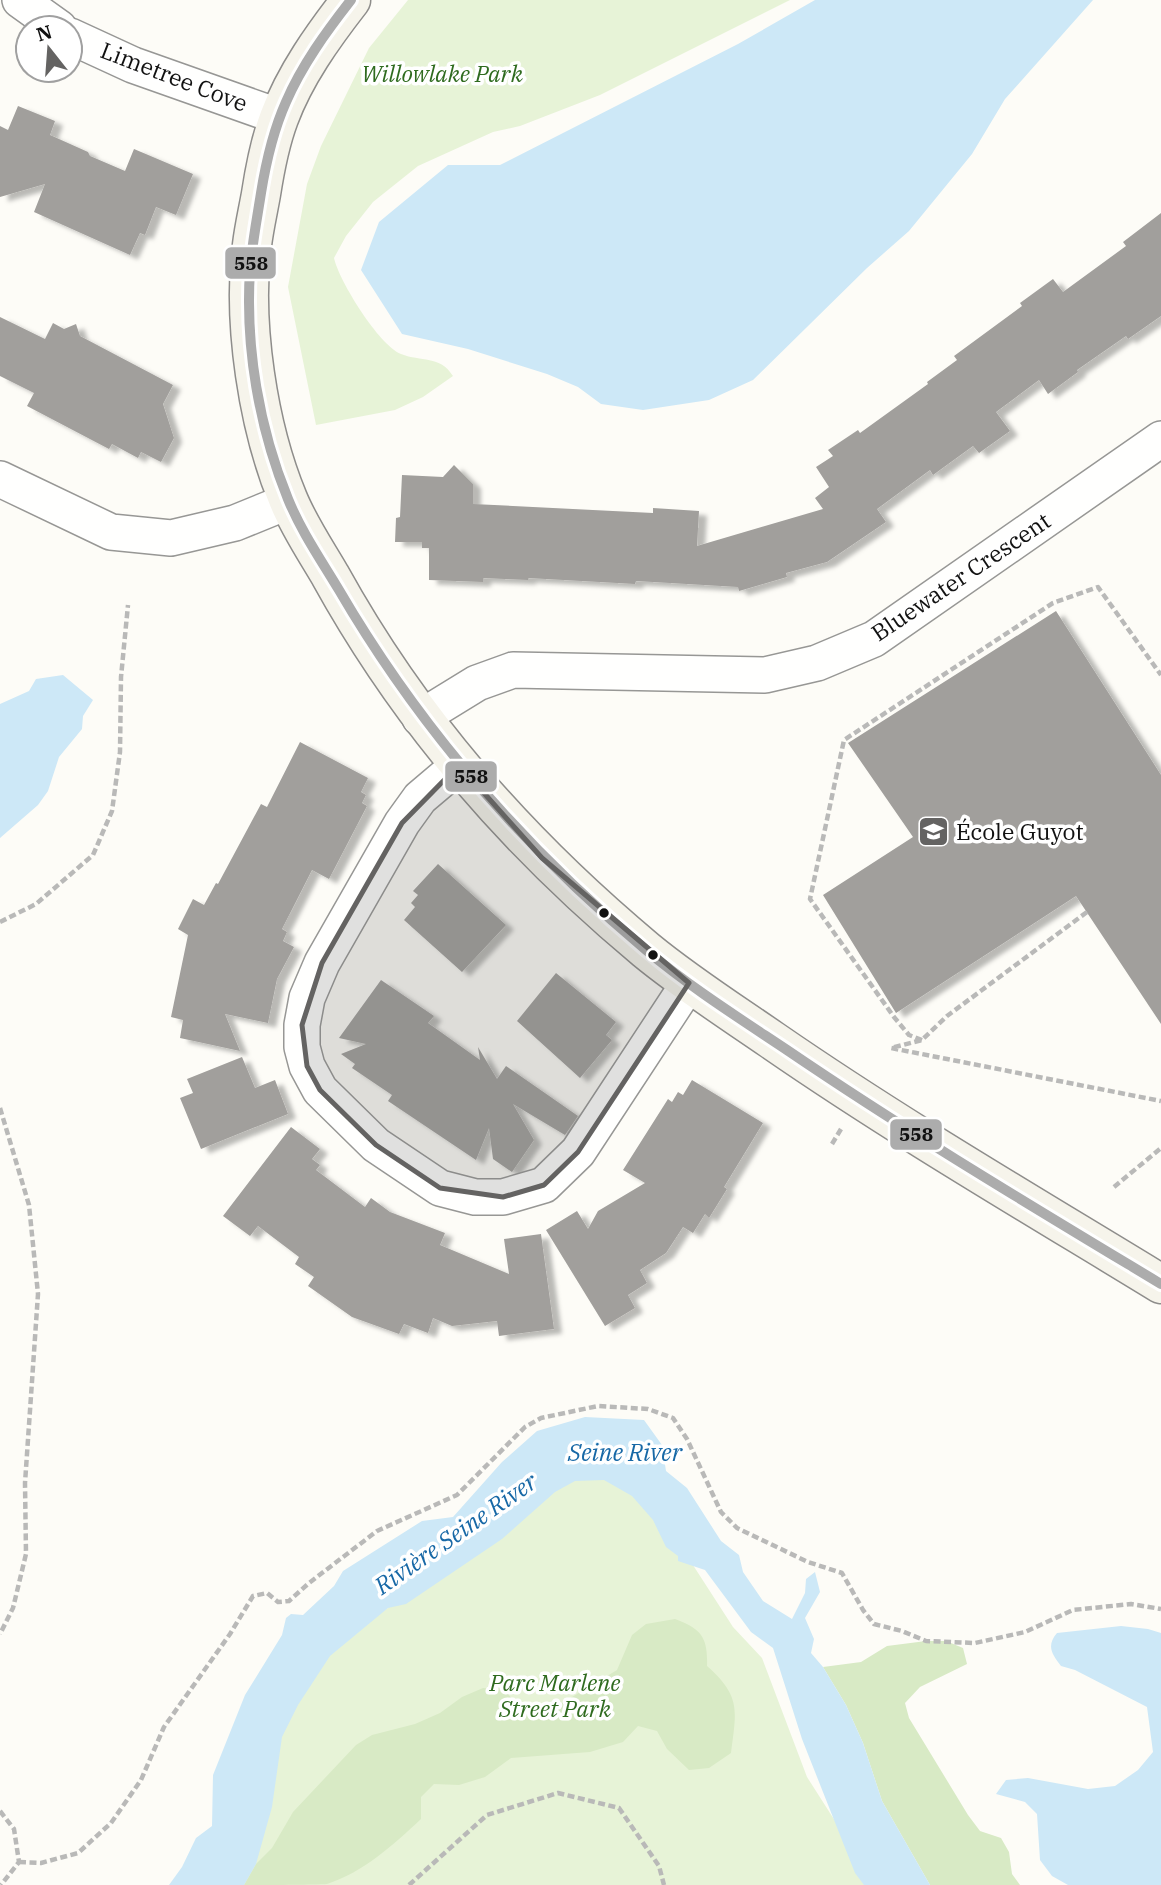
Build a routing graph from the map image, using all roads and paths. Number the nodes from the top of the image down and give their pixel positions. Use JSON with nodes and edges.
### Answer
{"nodes":[{"id":1,"x":20,"y":0,"type":"edge"},
{"id":2,"x":351,"y":0,"type":"edge"},
{"id":3,"x":40,"y":14,"type":"edge"},
{"id":4,"x":84,"y":42,"type":"edge"},
{"id":5,"x":280,"y":117,"type":"junction"},
{"id":6,"x":1161,"y":439,"type":"edge"},
{"id":7,"x":0,"y":479,"type":"edge"},
{"id":8,"x":289,"y":502,"type":"junction"},
{"id":9,"x":128,"y":605,"type":"dead end"},
{"id":10,"x":1161,"y":675,"type":"edge"},
{"id":11,"x":420,"y":718,"type":"junction"},
{"id":12,"x":458,"y":765,"type":"junction"},
{"id":13,"x":1087,"y":912,"type":"dead end"},
{"id":14,"x":0,"y":922,"type":"edge"},
{"id":15,"x":689,"y":983,"type":"junction"},
{"id":16,"x":922,"y":1040,"type":"junction"},
{"id":17,"x":1161,"y":1101,"type":"edge"},
{"id":18,"x":0,"y":1108,"type":"edge"},
{"id":19,"x":845,"y":1122,"type":"dead end"},
{"id":20,"x":832,"y":1144,"type":"dead end"},
{"id":21,"x":1161,"y":1148,"type":"edge"},
{"id":22,"x":1114,"y":1186,"type":"dead end"},
{"id":23,"x":1161,"y":1284,"type":"edge"},
{"id":24,"x":1161,"y":1609,"type":"edge"},
{"id":25,"x":0,"y":1634,"type":"edge"},
{"id":26,"x":0,"y":1811,"type":"edge"},
{"id":27,"x":19,"y":1862,"type":"junction"},
{"id":28,"x":1,"y":1885,"type":"edge"},
{"id":29,"x":409,"y":1885,"type":"edge"},
{"id":30,"x":664,"y":1885,"type":"edge"}],
"edges":[{"from":1,"to":3,"type":"street"},
{"from":2,"to":5,"type":"street"},
{"from":4,"to":5,"type":"street","name":"Limetree Cove"},
{"from":5,"to":8,"type":"street"},
{"from":6,"to":11,"type":"street","name":"Bluewater Crescent"},
{"from":7,"to":8,"type":"street"},
{"from":8,"to":11,"type":"street"},
{"from":9,"to":14,"type":"path"},
{"from":10,"to":16,"type":"path"},
{"from":11,"to":12,"type":"street"},
{"from":12,"to":15,"type":"street"},
{"from":12,"to":15,"type":"street"},
{"from":13,"to":16,"type":"path"},
{"from":15,"to":23,"type":"street"},
{"from":16,"to":17,"type":"path"},
{"from":18,"to":25,"type":"path"},
{"from":19,"to":20,"type":"path"},
{"from":21,"to":22,"type":"path"},
{"from":24,"to":27,"type":"path"},
{"from":26,"to":27,"type":"path"},
{"from":27,"to":28,"type":"path"},
{"from":29,"to":30,"type":"path"}]}
